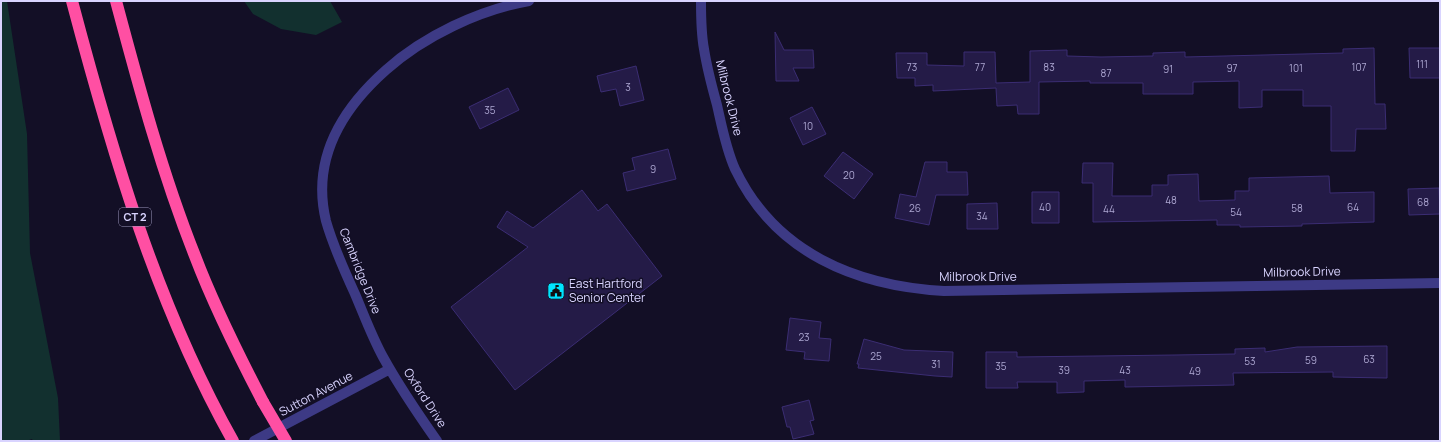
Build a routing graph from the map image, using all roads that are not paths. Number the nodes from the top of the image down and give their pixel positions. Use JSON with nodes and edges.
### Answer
{"nodes":[{"id":1,"x":72,"y":1,"type":"edge"},
{"id":2,"x":116,"y":1,"type":"edge"},
{"id":3,"x":529,"y":1,"type":"edge"},
{"id":4,"x":701,"y":1,"type":"edge"},
{"id":5,"x":1440,"y":283,"type":"edge"},
{"id":6,"x":390,"y":369,"type":"junction"},
{"id":7,"x":233,"y":441,"type":"edge"},
{"id":8,"x":254,"y":441,"type":"edge"},
{"id":9,"x":286,"y":441,"type":"edge"},
{"id":10,"x":437,"y":441,"type":"edge"}],
"edges":[{"from":1,"to":7,"type":"highway","number":"CT 2"},
{"from":2,"to":9,"type":"highway","bridge":true},
{"from":3,"to":6,"type":"street","name":"Cambridge Drive"},
{"from":4,"to":5,"type":"street","name":"Milbrook Drive"},
{"from":6,"to":8,"type":"street","name":"Sutton Avenue"},
{"from":6,"to":10,"type":"street","name":"Oxford Drive"}]}
